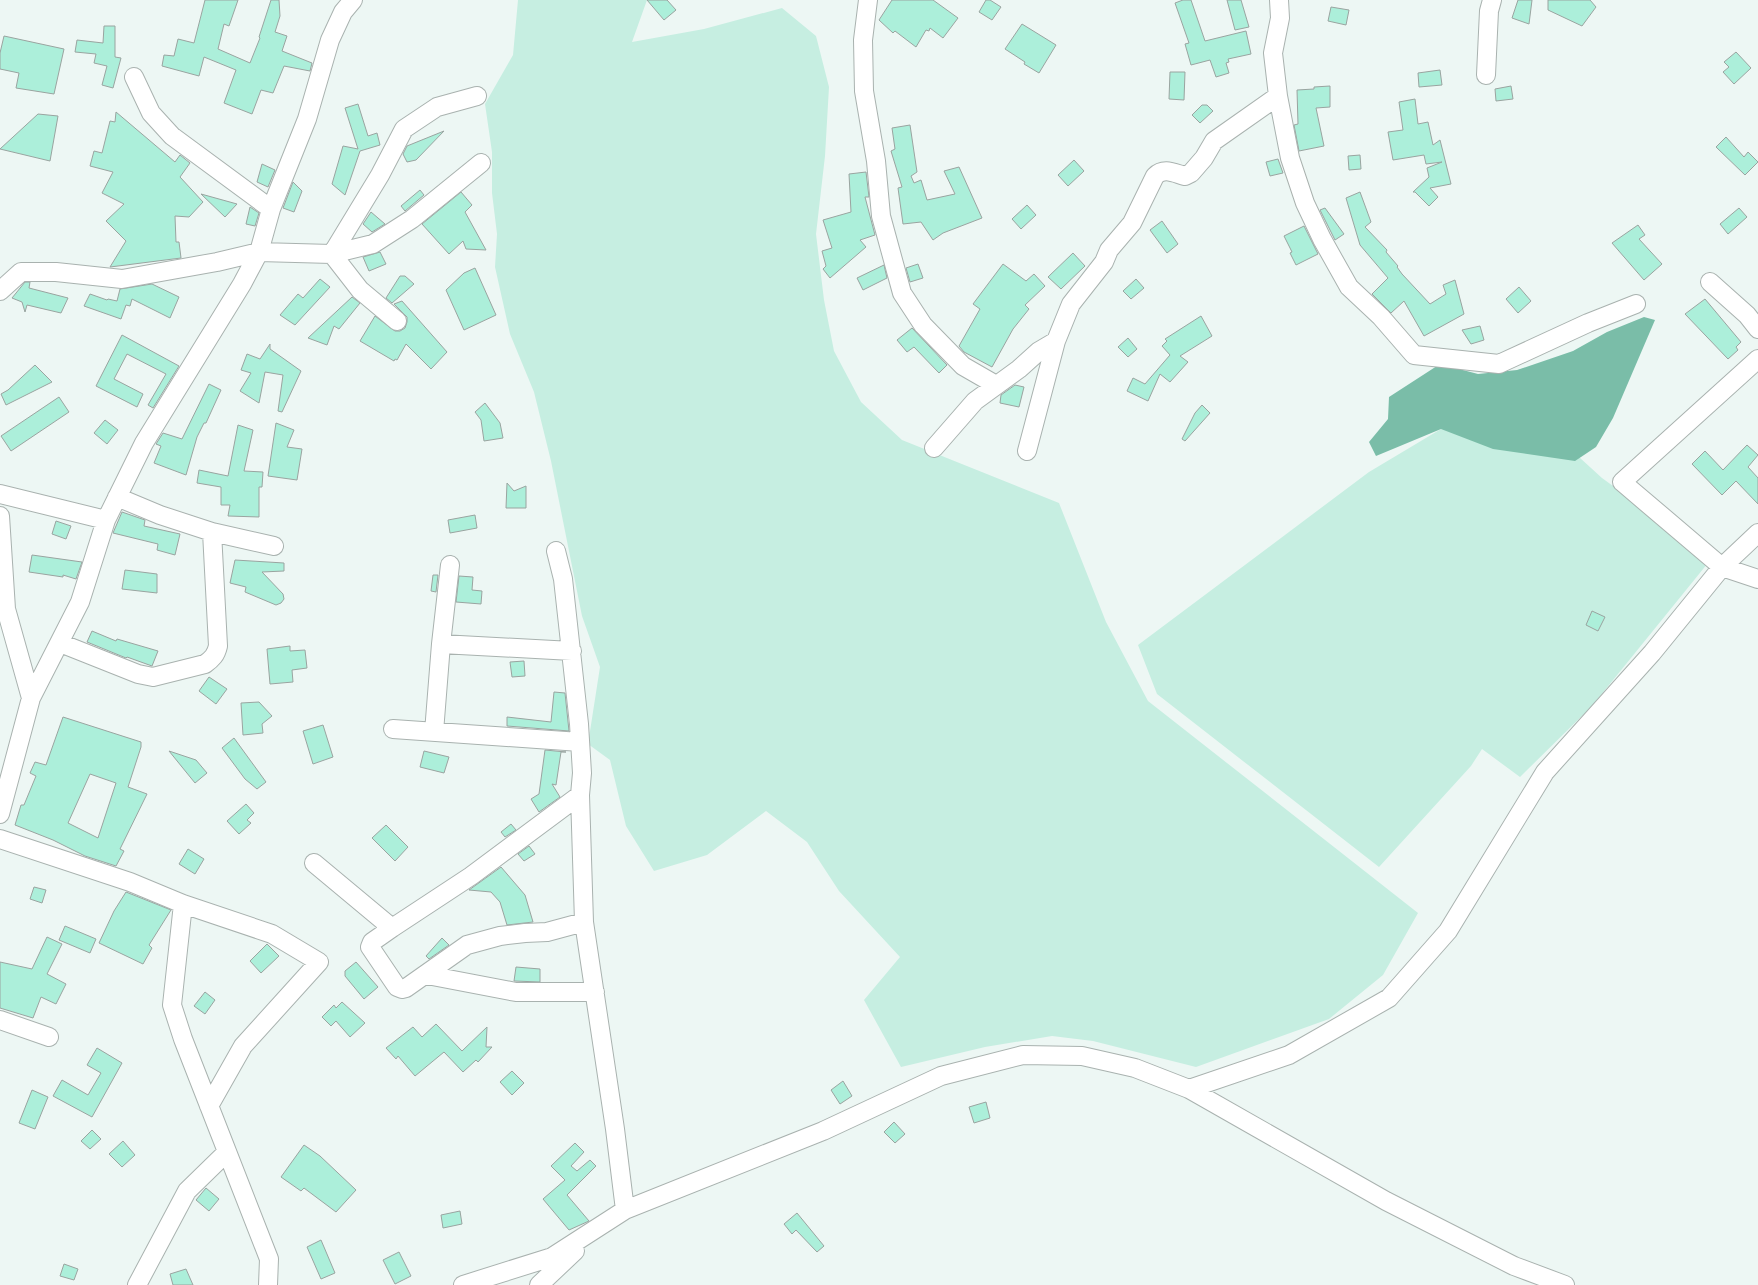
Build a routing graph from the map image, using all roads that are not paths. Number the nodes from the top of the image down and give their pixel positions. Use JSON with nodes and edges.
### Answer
{"nodes":[{"id":1,"x":353,"y":0,"type":"edge"},
{"id":2,"x":868,"y":0,"type":"edge"},
{"id":3,"x":1279,"y":0,"type":"edge"},
{"id":4,"x":1492,"y":0,"type":"edge"},
{"id":5,"x":1486,"y":75,"type":"dead end"},
{"id":6,"x":134,"y":77,"type":"dead end"},
{"id":7,"x":477,"y":96,"type":"dead end"},
{"id":8,"x":1278,"y":96,"type":"junction"},
{"id":9,"x":482,"y":163,"type":"dead end"},
{"id":10,"x":271,"y":209,"type":"junction"},
{"id":11,"x":258,"y":252,"type":"junction"},
{"id":12,"x":332,"y":254,"type":"junction"},
{"id":13,"x":1710,"y":282,"type":"dead end"},
{"id":14,"x":0,"y":291,"type":"edge"},
{"id":15,"x":1636,"y":304,"type":"dead end"},
{"id":16,"x":398,"y":321,"type":"dead end"},
{"id":17,"x":1758,"y":328,"type":"edge"},
{"id":18,"x":1056,"y":341,"type":"junction"},
{"id":19,"x":1758,"y":359,"type":"edge"},
{"id":20,"x":996,"y":385,"type":"junction"},
{"id":21,"x":934,"y":448,"type":"dead end"},
{"id":22,"x":1027,"y":451,"type":"dead end"},
{"id":23,"x":0,"y":494,"type":"edge"},
{"id":24,"x":117,"y":497,"type":"junction"},
{"id":25,"x":0,"y":516,"type":"edge"},
{"id":26,"x":106,"y":520,"type":"junction"},
{"id":27,"x":212,"y":532,"type":"junction"},
{"id":28,"x":1758,"y":533,"type":"edge"},
{"id":29,"x":274,"y":546,"type":"dead end"},
{"id":30,"x":556,"y":551,"type":"dead end"},
{"id":31,"x":450,"y":565,"type":"dead end"},
{"id":32,"x":1722,"y":567,"type":"junction"},
{"id":33,"x":1758,"y":579,"type":"edge"},
{"id":34,"x":60,"y":643,"type":"junction"},
{"id":35,"x":441,"y":644,"type":"junction"},
{"id":36,"x":572,"y":651,"type":"junction"},
{"id":37,"x":31,"y":698,"type":"junction"},
{"id":38,"x":393,"y":729,"type":"dead end"},
{"id":39,"x":434,"y":732,"type":"junction"},
{"id":40,"x":580,"y":742,"type":"junction"},
{"id":41,"x":580,"y":795,"type":"junction"},
{"id":42,"x":0,"y":814,"type":"edge"},
{"id":43,"x":0,"y":839,"type":"edge"},
{"id":44,"x":314,"y":863,"type":"dead end"},
{"id":45,"x":183,"y":904,"type":"junction"},
{"id":46,"x":584,"y":922,"type":"junction"},
{"id":47,"x":392,"y":928,"type":"junction"},
{"id":48,"x":427,"y":975,"type":"junction"},
{"id":49,"x":594,"y":992,"type":"junction"},
{"id":50,"x":0,"y":1020,"type":"edge"},
{"id":51,"x":49,"y":1037,"type":"dead end"},
{"id":52,"x":1189,"y":1089,"type":"junction"},
{"id":53,"x":209,"y":1106,"type":"junction"},
{"id":54,"x":227,"y":1152,"type":"junction"},
{"id":55,"x":625,"y":1210,"type":"junction"},
{"id":56,"x":607,"y":1221,"type":"junction"},
{"id":57,"x":137,"y":1285,"type":"edge"},
{"id":58,"x":268,"y":1285,"type":"edge"},
{"id":59,"x":462,"y":1285,"type":"edge"},
{"id":60,"x":539,"y":1285,"type":"edge"},
{"id":61,"x":1565,"y":1285,"type":"edge"}],
"edges":[{"from":1,"to":10,"type":"street"},
{"from":2,"to":20,"type":"street"},
{"from":3,"to":8,"type":"street"},
{"from":4,"to":5,"type":"street"},
{"from":6,"to":10,"type":"street"},
{"from":7,"to":12,"type":"street"},
{"from":8,"to":15,"type":"street"},
{"from":8,"to":18,"type":"street"},
{"from":9,"to":12,"type":"street"},
{"from":10,"to":11,"type":"street"},
{"from":11,"to":12,"type":"street"},
{"from":11,"to":14,"type":"street"},
{"from":11,"to":24,"type":"street"},
{"from":12,"to":16,"type":"street"},
{"from":13,"to":17,"type":"street"},
{"from":18,"to":20,"type":"street"},
{"from":18,"to":22,"type":"street"},
{"from":19,"to":32,"type":"street"},
{"from":20,"to":21,"type":"street"},
{"from":23,"to":26,"type":"street"},
{"from":24,"to":26,"type":"street"},
{"from":24,"to":27,"type":"street"},
{"from":25,"to":37,"type":"street"},
{"from":26,"to":34,"type":"street"},
{"from":27,"to":29,"type":"street"},
{"from":27,"to":34,"type":"street"},
{"from":28,"to":32,"type":"street"},
{"from":30,"to":36,"type":"street"},
{"from":31,"to":35,"type":"street"},
{"from":32,"to":33,"type":"street"},
{"from":32,"to":52,"type":"street"},
{"from":34,"to":37,"type":"street"},
{"from":35,"to":36,"type":"street"},
{"from":35,"to":39,"type":"street"},
{"from":36,"to":40,"type":"street"},
{"from":37,"to":42,"type":"street"},
{"from":38,"to":39,"type":"street"},
{"from":39,"to":40,"type":"street"},
{"from":40,"to":41,"type":"street"},
{"from":41,"to":46,"type":"street"},
{"from":41,"to":47,"type":"street"},
{"from":43,"to":45,"type":"street"},
{"from":44,"to":47,"type":"street"},
{"from":45,"to":53,"type":"street"},
{"from":45,"to":53,"type":"street"},
{"from":46,"to":48,"type":"street"},
{"from":46,"to":49,"type":"street"},
{"from":47,"to":48,"type":"street"},
{"from":48,"to":49,"type":"street"},
{"from":49,"to":55,"type":"street"},
{"from":50,"to":51,"type":"street"},
{"from":52,"to":55,"type":"street"},
{"from":52,"to":61,"type":"street"},
{"from":53,"to":54,"type":"street"},
{"from":54,"to":57,"type":"street"},
{"from":54,"to":58,"type":"street"},
{"from":55,"to":56,"type":"street"},
{"from":56,"to":59,"type":"street"},
{"from":56,"to":60,"type":"street"}]}
